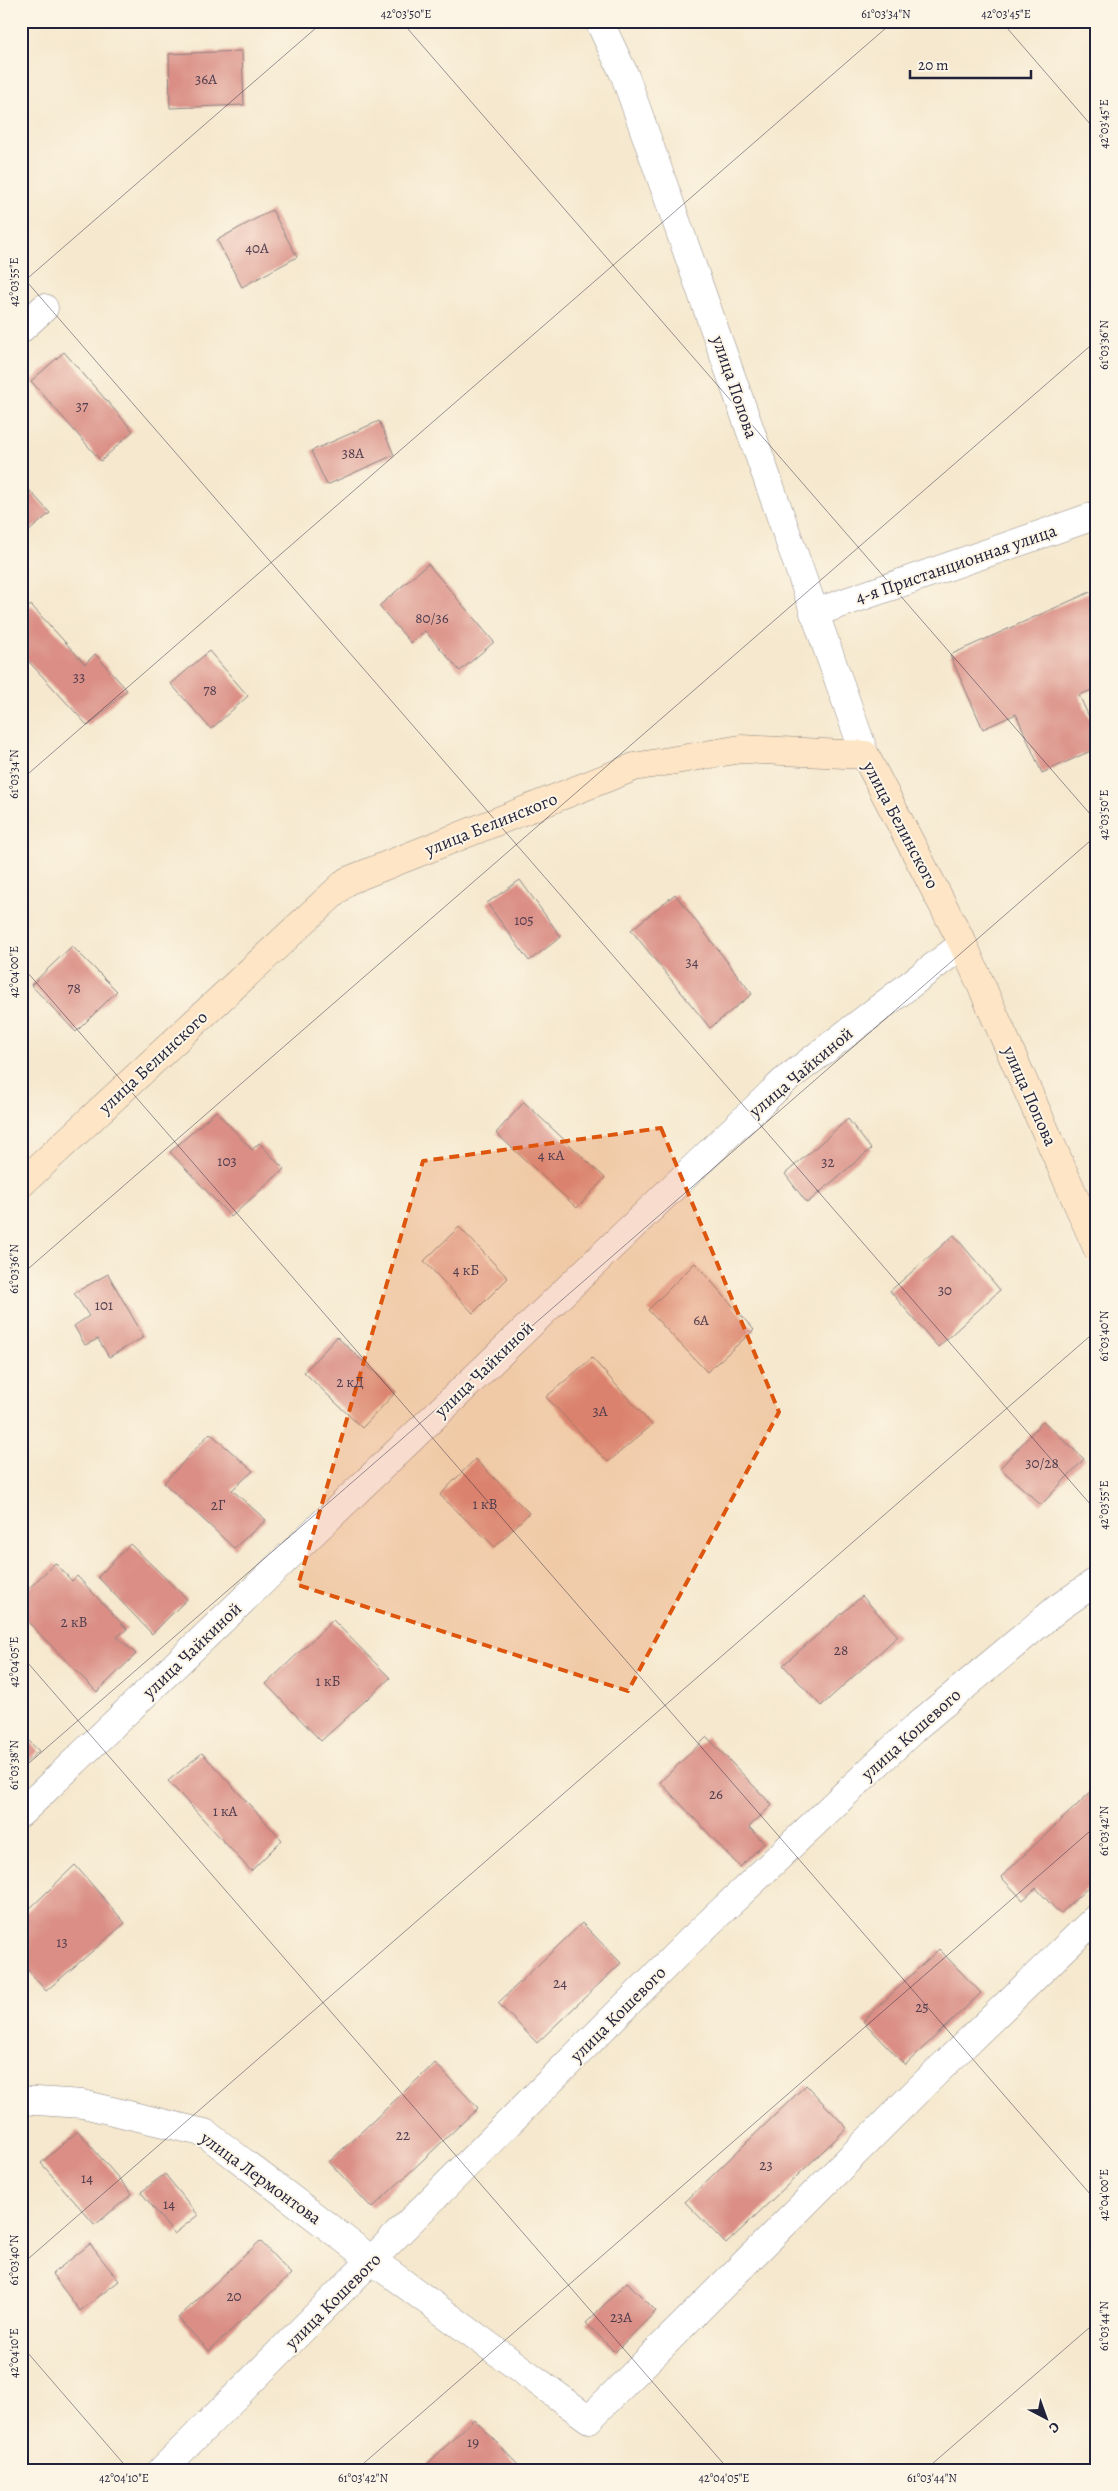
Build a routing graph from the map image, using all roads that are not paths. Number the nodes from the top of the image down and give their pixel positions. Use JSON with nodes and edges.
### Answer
{"nodes":[{"id":1,"x":599,"y":21,"type":"edge"},
{"id":2,"x":44,"y":308,"type":"dead end"},
{"id":3,"x":21,"y":329,"type":"edge"},
{"id":4,"x":1097,"y":515,"type":"edge"},
{"id":5,"x":814,"y":613,"type":"junction"},
{"id":6,"x":865,"y":755,"type":"junction"},
{"id":7,"x":963,"y":944,"type":"junction"},
{"id":8,"x":21,"y":1184,"type":"edge"},
{"id":9,"x":1097,"y":1248,"type":"edge"},
{"id":10,"x":1097,"y":1582,"type":"edge"},
{"id":11,"x":21,"y":1814,"type":"edge"},
{"id":12,"x":1097,"y":1917,"type":"edge"},
{"id":13,"x":21,"y":2100,"type":"edge"},
{"id":14,"x":373,"y":2261,"type":"junction"},
{"id":15,"x":162,"y":2470,"type":"edge"}],
"edges":[{"from":1,"to":5,"type":"street","name":"улица Попова"},
{"from":2,"to":3,"type":"street"},
{"from":4,"to":5,"type":"street","name":"4-я Пристанционная улица"},
{"from":5,"to":6,"type":"street","name":"улица Попова"},
{"from":6,"to":7,"type":"street","name":"улица Белинского"},
{"from":6,"to":8,"type":"street","name":"улица Белинского"},
{"from":7,"to":9,"type":"street","name":"улица Попова"},
{"from":7,"to":11,"type":"street","name":"улица Чайкиной"},
{"from":10,"to":14,"type":"street","name":"улица Кошевого"},
{"from":12,"to":14,"type":"street","name":"улица Лермонтова"},
{"from":13,"to":14,"type":"street","name":"улица Лермонтова"},
{"from":14,"to":15,"type":"street","name":"улица Кошевого"}]}
